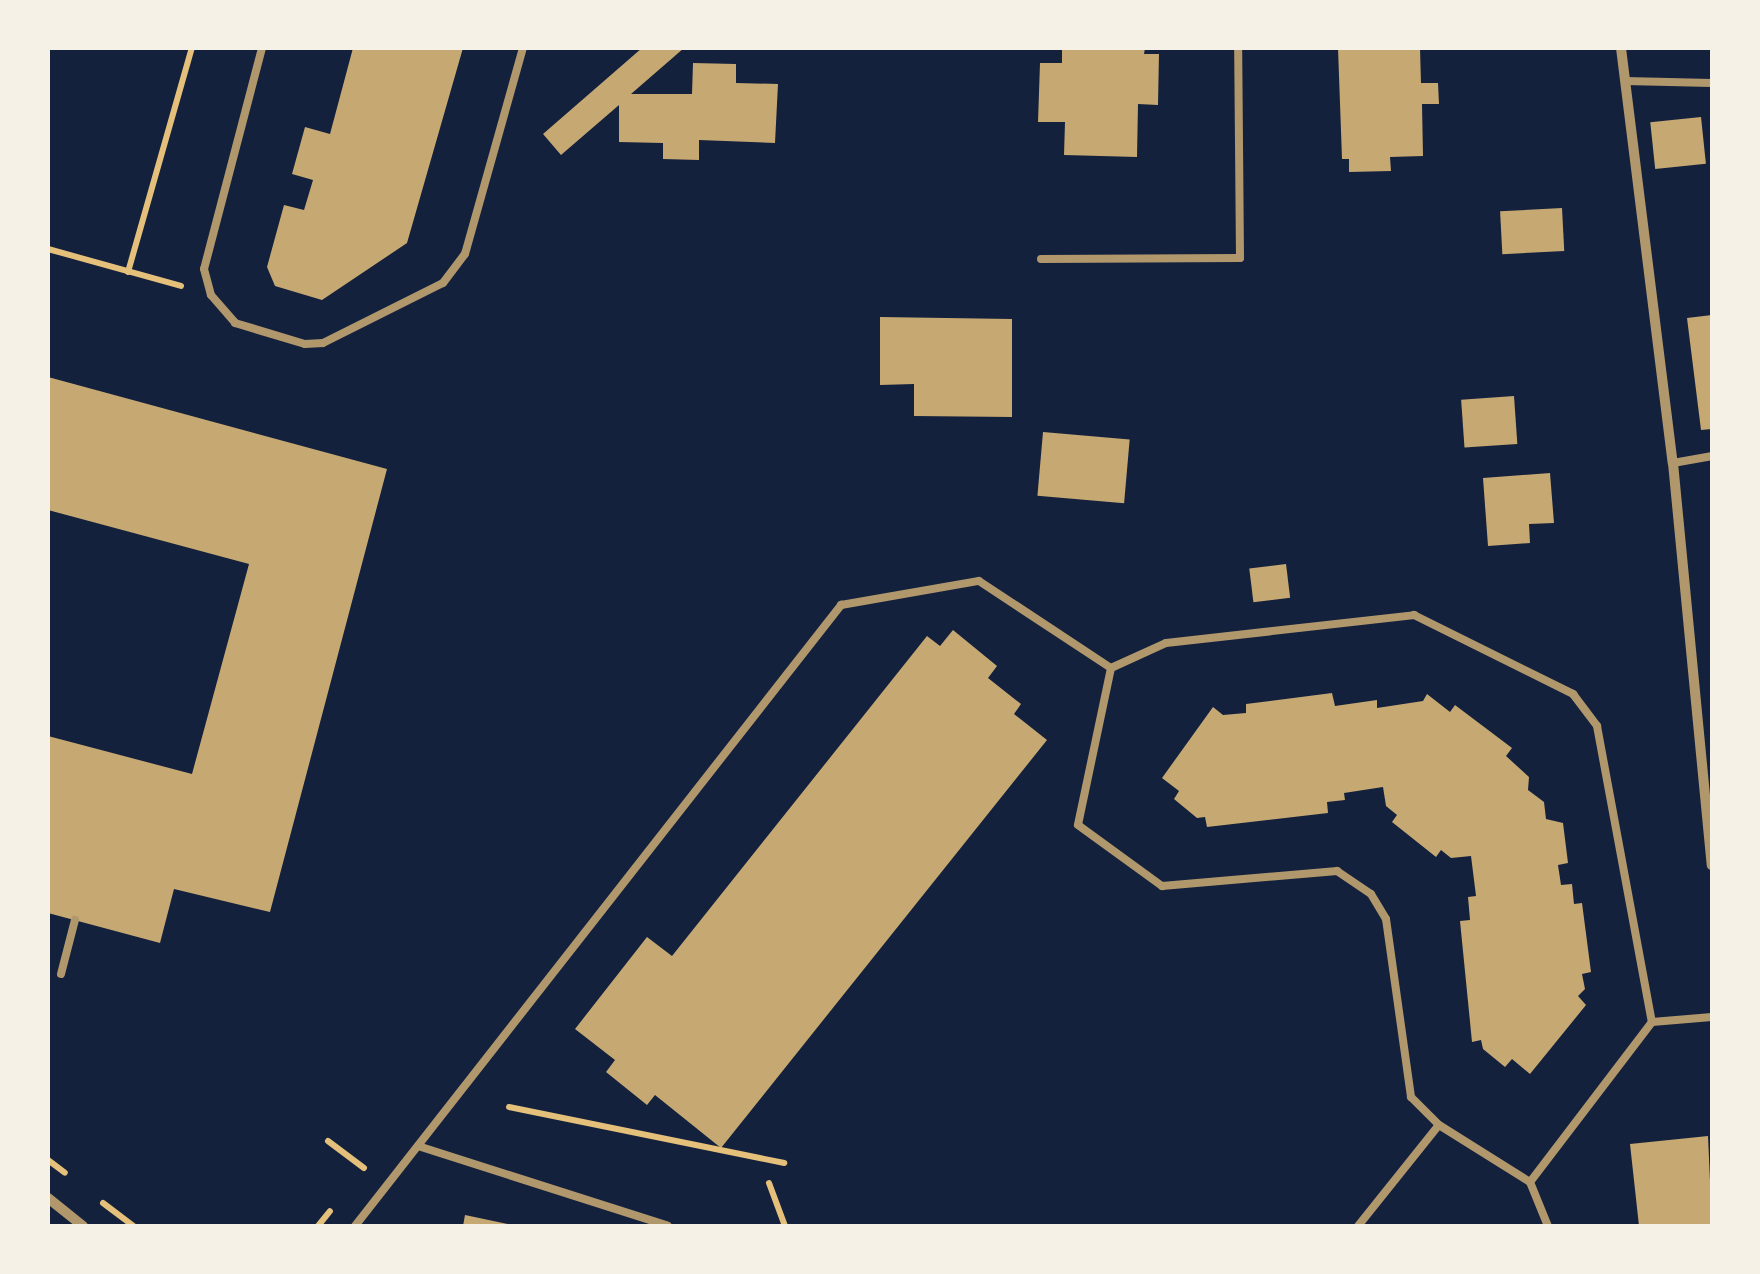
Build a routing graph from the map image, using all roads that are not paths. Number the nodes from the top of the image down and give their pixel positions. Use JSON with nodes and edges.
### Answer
{"nodes":[{"id":1,"x":262,"y":48,"type":"edge"},
{"id":2,"x":1238,"y":48,"type":"edge"},
{"id":3,"x":1621,"y":48,"type":"edge"},
{"id":4,"x":522,"y":52,"type":"edge"},
{"id":5,"x":1625,"y":81,"type":"junction"},
{"id":6,"x":1712,"y":83,"type":"edge"},
{"id":7,"x":1041,"y":259,"type":"dead end"},
{"id":8,"x":1712,"y":456,"type":"edge"},
{"id":9,"x":1673,"y":463,"type":"junction"},
{"id":10,"x":1111,"y":668,"type":"junction"},
{"id":11,"x":1712,"y":865,"type":"edge"},
{"id":12,"x":74,"y":920,"type":"dead end"},
{"id":13,"x":61,"y":974,"type":"dead end"},
{"id":14,"x":1712,"y":1017,"type":"edge"},
{"id":15,"x":1652,"y":1022,"type":"junction"},
{"id":16,"x":1439,"y":1125,"type":"junction"},
{"id":17,"x":418,"y":1146,"type":"junction"},
{"id":18,"x":1530,"y":1182,"type":"junction"},
{"id":19,"x":48,"y":1198,"type":"edge"},
{"id":20,"x":83,"y":1226,"type":"edge"},
{"id":21,"x":355,"y":1226,"type":"edge"},
{"id":22,"x":668,"y":1226,"type":"edge"},
{"id":23,"x":1358,"y":1226,"type":"edge"},
{"id":24,"x":1548,"y":1226,"type":"edge"}],
"edges":[{"from":1,"to":4,"type":"lane"},
{"from":2,"to":7,"type":"lane"},
{"from":3,"to":5,"type":"street"},
{"from":5,"to":6,"type":"lane"},
{"from":5,"to":9,"type":"street"},
{"from":8,"to":9,"type":"lane"},
{"from":9,"to":11,"type":"street"},
{"from":10,"to":15,"type":"lane"},
{"from":10,"to":16,"type":"lane"},
{"from":10,"to":17,"type":"lane"},
{"from":12,"to":13,"type":"lane"},
{"from":14,"to":15,"type":"lane"},
{"from":15,"to":18,"type":"lane"},
{"from":16,"to":18,"type":"lane"},
{"from":16,"to":23,"type":"lane"},
{"from":17,"to":21,"type":"lane"},
{"from":17,"to":22,"type":"lane"},
{"from":18,"to":24,"type":"lane"},
{"from":19,"to":20,"type":"street"}]}
